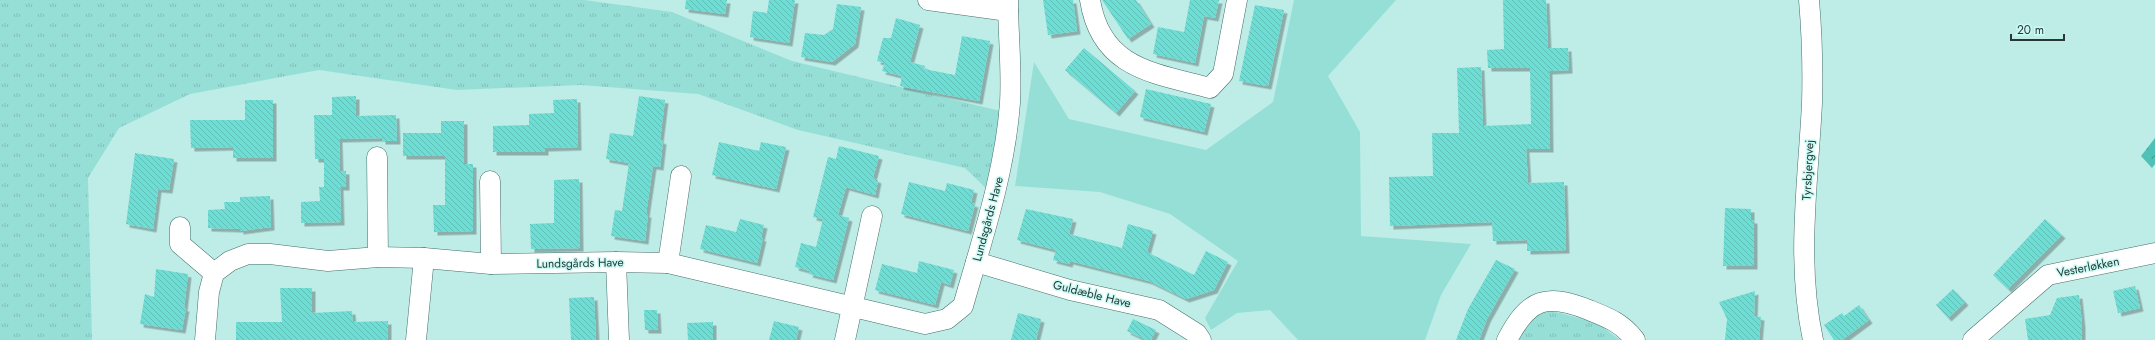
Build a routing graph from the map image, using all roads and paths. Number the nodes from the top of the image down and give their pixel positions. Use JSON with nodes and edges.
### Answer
{"nodes":[{"id":1,"x":928,"y":0,"type":"edge"},
{"id":2,"x":1090,"y":0,"type":"edge"},
{"id":3,"x":1237,"y":0,"type":"edge"},
{"id":4,"x":1808,"y":0,"type":"edge"},
{"id":5,"x":1008,"y":6,"type":"edge"},
{"id":6,"x":377,"y":158,"type":"dead end"},
{"id":7,"x":681,"y":176,"type":"dead end"},
{"id":8,"x":490,"y":181,"type":"dead end"},
{"id":9,"x":872,"y":216,"type":"dead end"},
{"id":10,"x":180,"y":227,"type":"dead end"},
{"id":11,"x":2155,"y":253,"type":"edge"},
{"id":12,"x":378,"y":257,"type":"junction"},
{"id":13,"x":424,"y":258,"type":"junction"},
{"id":14,"x":616,"y":262,"type":"junction"},
{"id":15,"x":976,"y":262,"type":"junction"},
{"id":16,"x":668,"y":263,"type":"junction"},
{"id":17,"x":491,"y":264,"type":"junction"},
{"id":18,"x":214,"y":273,"type":"junction"},
{"id":19,"x":851,"y":308,"type":"junction"},
{"id":20,"x":205,"y":340,"type":"edge"},
{"id":21,"x":416,"y":340,"type":"edge"},
{"id":22,"x":619,"y":340,"type":"edge"},
{"id":23,"x":845,"y":340,"type":"edge"},
{"id":24,"x":1201,"y":340,"type":"edge"},
{"id":25,"x":1507,"y":340,"type":"edge"},
{"id":26,"x":1635,"y":340,"type":"edge"},
{"id":27,"x":1813,"y":340,"type":"edge"},
{"id":28,"x":1973,"y":340,"type":"edge"}],
"edges":[{"from":1,"to":5,"type":"street"},
{"from":2,"to":3,"type":"street"},
{"from":4,"to":27,"type":"street","name":"Tyrsbjergvej"},
{"from":5,"to":15,"type":"street","name":"Lundsgårds Have"},
{"from":6,"to":12,"type":"street"},
{"from":7,"to":16,"type":"street"},
{"from":8,"to":17,"type":"street"},
{"from":9,"to":19,"type":"street"},
{"from":10,"to":18,"type":"street"},
{"from":11,"to":28,"type":"street","name":"Vesterløkken"},
{"from":12,"to":13,"type":"street","name":"Lundsgårds Have"},
{"from":12,"to":18,"type":"street","name":"Lundsgårds Have"},
{"from":13,"to":17,"type":"street","name":"Lundsgårds Have"},
{"from":13,"to":21,"type":"street"},
{"from":14,"to":16,"type":"street","name":"Lundsgårds Have"},
{"from":14,"to":17,"type":"street","name":"Lundsgårds Have"},
{"from":14,"to":22,"type":"street"},
{"from":15,"to":19,"type":"street","name":"Lundsgårds Have"},
{"from":15,"to":24,"type":"street","name":"Guldæble Have"},
{"from":16,"to":19,"type":"street","name":"Lundsgårds Have"},
{"from":18,"to":20,"type":"street"},
{"from":19,"to":23,"type":"street"},
{"from":25,"to":26,"type":"street"}]}
